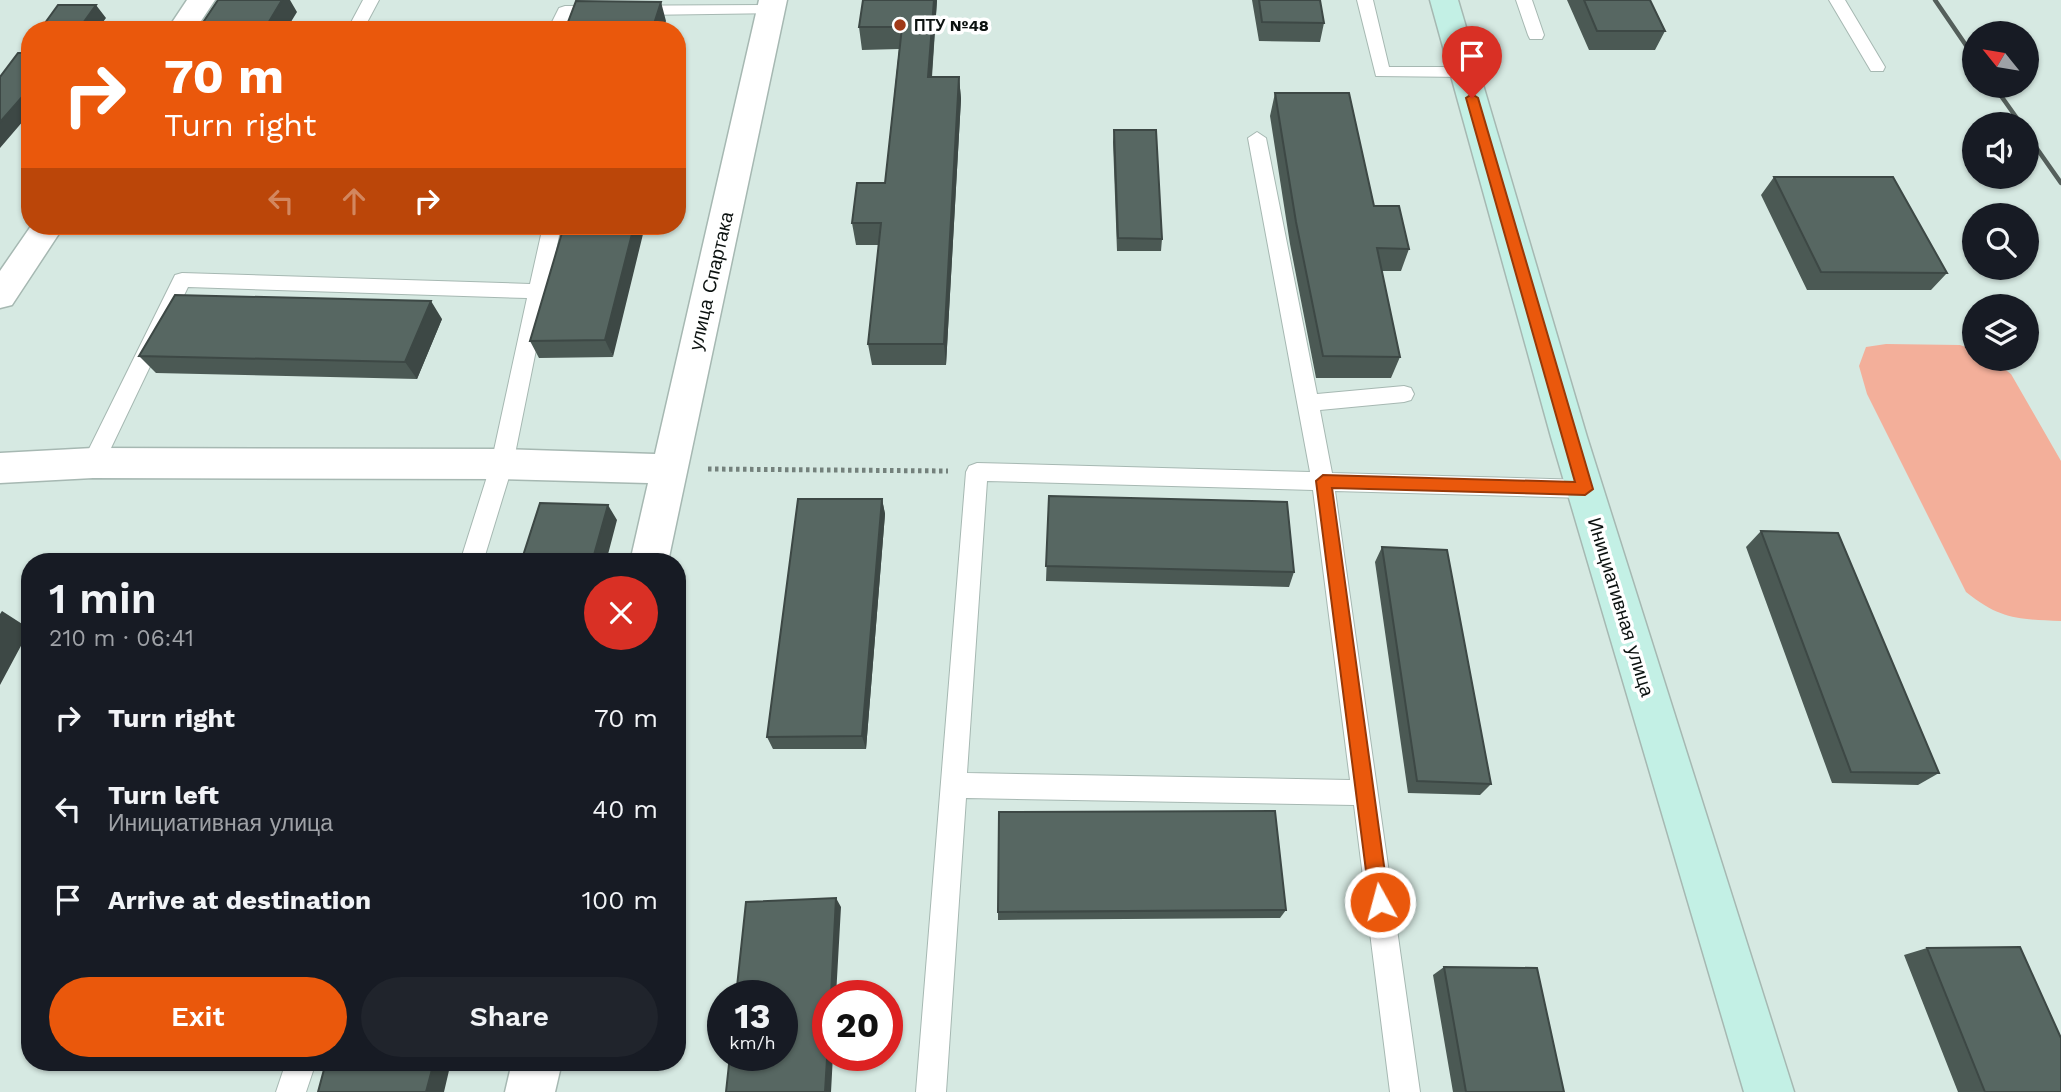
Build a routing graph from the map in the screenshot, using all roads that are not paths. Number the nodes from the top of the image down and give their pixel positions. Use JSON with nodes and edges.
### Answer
{"nodes":[{"id":1,"x":201,"y":0,"type":"edge"},
{"id":2,"x":371,"y":0,"type":"edge"},
{"id":3,"x":1365,"y":0,"type":"edge"},
{"id":4,"x":1444,"y":0,"type":"edge"},
{"id":5,"x":1524,"y":0,"type":"edge"},
{"id":6,"x":1837,"y":0,"type":"edge"},
{"id":7,"x":772,"y":5,"type":"edge"},
{"id":8,"x":187,"y":21,"type":"edge"},
{"id":9,"x":360,"y":21,"type":"edge"},
{"id":10,"x":560,"y":21,"type":"edge"},
{"id":11,"x":1536,"y":35,"type":"dead end"},
{"id":12,"x":1877,"y":67,"type":"dead end"},
{"id":13,"x":1464,"y":72,"type":"junction"},
{"id":14,"x":1257,"y":138,"type":"dead end"},
{"id":15,"x":42,"y":235,"type":"edge"},
{"id":16,"x":550,"y":235,"type":"edge"},
{"id":17,"x":539,"y":291,"type":"junction"},
{"id":18,"x":0,"y":296,"type":"edge"},
{"id":19,"x":1404,"y":394,"type":"dead end"},
{"id":20,"x":1309,"y":403,"type":"junction"},
{"id":21,"x":93,"y":463,"type":"junction"},
{"id":22,"x":502,"y":464,"type":"junction"},
{"id":23,"x":0,"y":468,"type":"edge"},
{"id":24,"x":670,"y":469,"type":"junction"},
{"id":25,"x":1323,"y":481,"type":"junction"},
{"id":26,"x":1585,"y":489,"type":"junction"},
{"id":27,"x":474,"y":553,"type":"edge"},
{"id":28,"x":651,"y":553,"type":"edge"},
{"id":29,"x":954,"y":785,"type":"junction"},
{"id":30,"x":1365,"y":793,"type":"junction"},
{"id":31,"x":298,"y":1071,"type":"edge"},
{"id":32,"x":535,"y":1071,"type":"edge"},
{"id":33,"x":291,"y":1092,"type":"edge"},
{"id":34,"x":530,"y":1092,"type":"edge"},
{"id":35,"x":931,"y":1092,"type":"edge"},
{"id":36,"x":1405,"y":1092,"type":"edge"},
{"id":37,"x":1769,"y":1092,"type":"edge"}],
"edges":[{"from":1,"to":8,"type":"street"},
{"from":2,"to":9,"type":"lane"},
{"from":3,"to":13,"type":"lane"},
{"from":4,"to":13,"type":"main road","name":"Инициативная улица"},
{"from":5,"to":11,"type":"lane"},
{"from":6,"to":12,"type":"lane"},
{"from":7,"to":10,"type":"lane"},
{"from":7,"to":24,"type":"street","name":"улица Спартака"},
{"from":13,"to":26,"type":"main road","name":"Инициативная улица"},
{"from":14,"to":20,"type":"lane"},
{"from":15,"to":18,"type":"street"},
{"from":16,"to":17,"type":"lane"},
{"from":17,"to":21,"type":"lane"},
{"from":17,"to":22,"type":"lane"},
{"from":19,"to":20,"type":"lane"},
{"from":20,"to":25,"type":"lane"},
{"from":21,"to":22,"type":"street"},
{"from":21,"to":23,"type":"street"},
{"from":22,"to":24,"type":"street"},
{"from":22,"to":27,"type":"lane"},
{"from":24,"to":28,"type":"street","name":"улица Спартака"},
{"from":25,"to":26,"type":"lane"},
{"from":25,"to":29,"type":"lane"},
{"from":25,"to":30,"type":"lane"},
{"from":26,"to":37,"type":"main road","name":"Инициативная улица"},
{"from":29,"to":30,"type":"lane"},
{"from":29,"to":35,"type":"lane"},
{"from":30,"to":36,"type":"lane"},
{"from":31,"to":33,"type":"lane"},
{"from":32,"to":34,"type":"street"}]}
